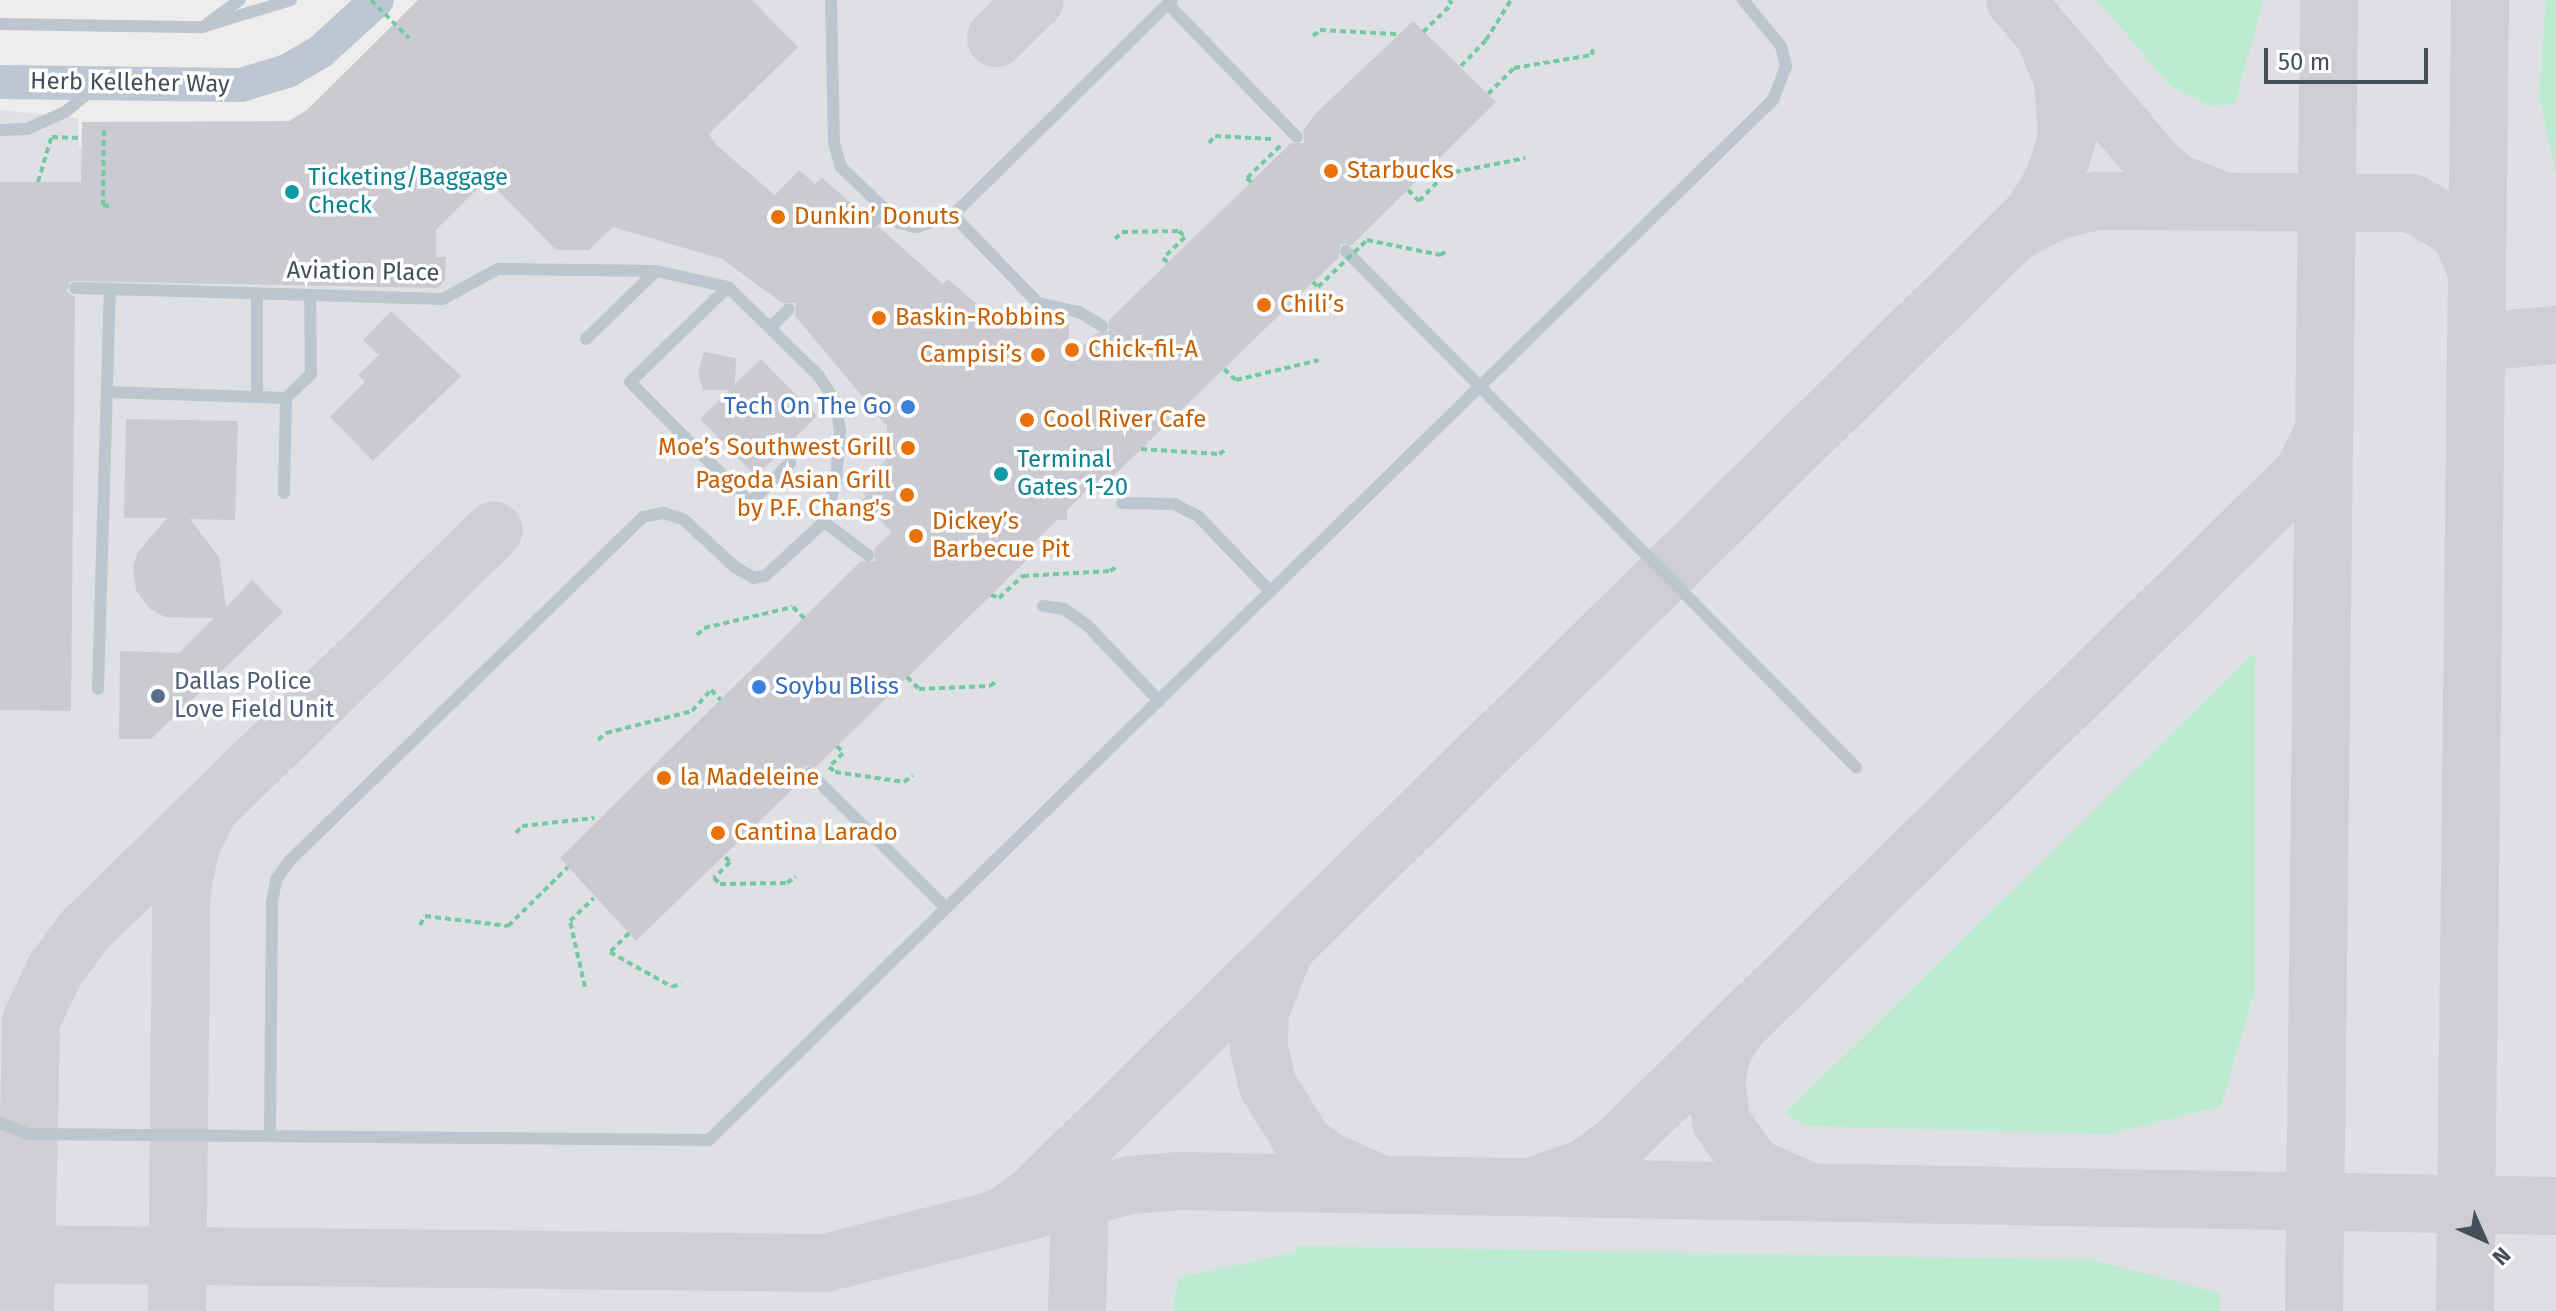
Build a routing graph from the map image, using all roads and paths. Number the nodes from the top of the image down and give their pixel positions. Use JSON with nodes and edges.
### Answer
{"nodes":[{"id":1,"x":240,"y":0,"type":"edge"},
{"id":2,"x":291,"y":0,"type":"edge"},
{"id":3,"x":371,"y":0,"type":"edge"},
{"id":4,"x":377,"y":0,"type":"edge"},
{"id":5,"x":831,"y":0,"type":"edge"},
{"id":6,"x":1449,"y":0,"type":"edge"},
{"id":7,"x":1511,"y":0,"type":"edge"},
{"id":8,"x":1743,"y":0,"type":"edge"},
{"id":9,"x":1170,"y":2,"type":"edge"},
{"id":10,"x":0,"y":24,"type":"edge"},
{"id":11,"x":202,"y":27,"type":"junction"},
{"id":12,"x":1423,"y":32,"type":"dead end"},
{"id":13,"x":1396,"y":34,"type":"dead end"},
{"id":14,"x":1313,"y":36,"type":"dead end"},
{"id":15,"x":409,"y":38,"type":"dead end"},
{"id":16,"x":1593,"y":45,"type":"dead end"},
{"id":17,"x":1461,"y":66,"type":"dead end"},
{"id":18,"x":0,"y":82,"type":"edge"},
{"id":19,"x":102,"y":82,"type":"junction"},
{"id":20,"x":1488,"y":94,"type":"dead end"},
{"id":21,"x":0,"y":130,"type":"edge"},
{"id":22,"x":104,"y":130,"type":"dead end"},
{"id":23,"x":42,"y":137,"type":"dead end"},
{"id":24,"x":51,"y":137,"type":"junction"},
{"id":25,"x":1297,"y":137,"type":"dead end"},
{"id":26,"x":81,"y":138,"type":"dead end"},
{"id":27,"x":1209,"y":143,"type":"dead end"},
{"id":28,"x":1525,"y":158,"type":"dead end"},
{"id":29,"x":38,"y":182,"type":"dead end"},
{"id":30,"x":1251,"y":182,"type":"dead end"},
{"id":31,"x":1408,"y":190,"type":"dead end"},
{"id":32,"x":111,"y":206,"type":"dead end"},
{"id":33,"x":884,"y":208,"type":"junction"},
{"id":34,"x":953,"y":215,"type":"junction"},
{"id":35,"x":873,"y":222,"type":"dead end"},
{"id":36,"x":1115,"y":239,"type":"dead end"},
{"id":37,"x":1346,"y":251,"type":"dead end"},
{"id":38,"x":1447,"y":251,"type":"dead end"},
{"id":39,"x":1168,"y":263,"type":"dead end"},
{"id":40,"x":656,"y":271,"type":"junction"},
{"id":41,"x":1313,"y":282,"type":"dead end"},
{"id":42,"x":728,"y":287,"type":"junction"},
{"id":43,"x":75,"y":288,"type":"dead end"},
{"id":44,"x":110,"y":288,"type":"junction"},
{"id":45,"x":257,"y":293,"type":"junction"},
{"id":46,"x":310,"y":295,"type":"junction"},
{"id":47,"x":789,"y":309,"type":"dead end"},
{"id":48,"x":1102,"y":326,"type":"dead end"},
{"id":49,"x":771,"y":327,"type":"junction"},
{"id":50,"x":586,"y":339,"type":"dead end"},
{"id":51,"x":1319,"y":360,"type":"dead end"},
{"id":52,"x":1224,"y":369,"type":"dead end"},
{"id":53,"x":1481,"y":385,"type":"junction"},
{"id":54,"x":107,"y":392,"type":"junction"},
{"id":55,"x":257,"y":397,"type":"junction"},
{"id":56,"x":286,"y":398,"type":"junction"},
{"id":57,"x":1141,"y":449,"type":"dead end"},
{"id":58,"x":1227,"y":449,"type":"dead end"},
{"id":59,"x":790,"y":463,"type":"dead end"},
{"id":60,"x":284,"y":493,"type":"dead end"},
{"id":61,"x":1122,"y":503,"type":"dead end"},
{"id":62,"x":824,"y":522,"type":"junction"},
{"id":63,"x":868,"y":555,"type":"dead end"},
{"id":64,"x":1118,"y":566,"type":"dead end"},
{"id":65,"x":1270,"y":591,"type":"junction"},
{"id":66,"x":991,"y":595,"type":"dead end"},
{"id":67,"x":1043,"y":606,"type":"dead end"},
{"id":68,"x":804,"y":618,"type":"dead end"},
{"id":69,"x":697,"y":635,"type":"dead end"},
{"id":70,"x":907,"y":677,"type":"dead end"},
{"id":71,"x":997,"y":681,"type":"dead end"},
{"id":72,"x":98,"y":689,"type":"dead end"},
{"id":73,"x":721,"y":700,"type":"dead end"},
{"id":74,"x":1159,"y":701,"type":"junction"},
{"id":75,"x":598,"y":740,"type":"dead end"},
{"id":76,"x":837,"y":746,"type":"dead end"},
{"id":77,"x":1856,"y":767,"type":"dead end"},
{"id":78,"x":810,"y":773,"type":"dead end"},
{"id":79,"x":913,"y":775,"type":"dead end"},
{"id":80,"x":595,"y":818,"type":"dead end"},
{"id":81,"x":516,"y":833,"type":"dead end"},
{"id":82,"x":725,"y":857,"type":"dead end"},
{"id":83,"x":568,"y":867,"type":"dead end"},
{"id":84,"x":796,"y":876,"type":"dead end"},
{"id":85,"x":594,"y":898,"type":"dead end"},
{"id":86,"x":946,"y":908,"type":"junction"},
{"id":87,"x":420,"y":925,"type":"dead end"},
{"id":88,"x":629,"y":933,"type":"dead end"},
{"id":89,"x":681,"y":983,"type":"dead end"},
{"id":90,"x":585,"y":987,"type":"dead end"},
{"id":91,"x":0,"y":1123,"type":"edge"},
{"id":92,"x":270,"y":1136,"type":"junction"}],
"edges":[{"from":1,"to":11,"type":"lane"},
{"from":2,"to":11,"type":"lane"},
{"from":3,"to":15,"type":"path","bridge":true},
{"from":4,"to":19,"type":"main road","name":"Herb Kelleher Way"},
{"from":5,"to":33,"type":"lane"},
{"from":6,"to":12,"type":"path"},
{"from":7,"to":17,"type":"path"},
{"from":8,"to":53,"type":"lane"},
{"from":9,"to":25,"type":"lane"},
{"from":9,"to":34,"type":"lane"},
{"from":10,"to":11,"type":"lane"},
{"from":13,"to":14,"type":"path"},
{"from":16,"to":20,"type":"path"},
{"from":18,"to":19,"type":"main road","name":"Herb Kelleher Way"},
{"from":19,"to":21,"type":"lane"},
{"from":22,"to":32,"type":"path"},
{"from":23,"to":24,"type":"path"},
{"from":24,"to":26,"type":"path"},
{"from":24,"to":29,"type":"path"},
{"from":27,"to":30,"type":"path"},
{"from":28,"to":31,"type":"path"},
{"from":33,"to":34,"type":"lane"},
{"from":33,"to":35,"type":"lane"},
{"from":34,"to":48,"type":"lane"},
{"from":36,"to":39,"type":"path"},
{"from":37,"to":53,"type":"lane"},
{"from":38,"to":41,"type":"path","bridge":true},
{"from":40,"to":42,"type":"lane","name":"Aviation Place"},
{"from":40,"to":46,"type":"lane","name":"Aviation Place"},
{"from":40,"to":50,"type":"lane"},
{"from":42,"to":49,"type":"lane"},
{"from":42,"to":59,"type":"lane"},
{"from":43,"to":44,"type":"lane","name":"Aviation Place"},
{"from":44,"to":45,"type":"lane","name":"Aviation Place"},
{"from":44,"to":54,"type":"lane"},
{"from":45,"to":46,"type":"lane","name":"Aviation Place"},
{"from":45,"to":55,"type":"lane"},
{"from":46,"to":56,"type":"lane"},
{"from":47,"to":49,"type":"lane"},
{"from":49,"to":62,"type":"lane"},
{"from":51,"to":52,"type":"path"},
{"from":53,"to":65,"type":"lane"},
{"from":53,"to":77,"type":"lane"},
{"from":54,"to":55,"type":"lane"},
{"from":54,"to":72,"type":"lane"},
{"from":55,"to":56,"type":"lane"},
{"from":56,"to":60,"type":"lane"},
{"from":57,"to":58,"type":"path"},
{"from":61,"to":65,"type":"lane"},
{"from":62,"to":63,"type":"lane"},
{"from":62,"to":92,"type":"lane"},
{"from":64,"to":66,"type":"path"},
{"from":65,"to":74,"type":"lane"},
{"from":67,"to":74,"type":"lane"},
{"from":68,"to":69,"type":"path"},
{"from":70,"to":71,"type":"path"},
{"from":73,"to":75,"type":"path"},
{"from":74,"to":86,"type":"lane"},
{"from":76,"to":79,"type":"path"},
{"from":78,"to":86,"type":"lane"},
{"from":80,"to":81,"type":"path"},
{"from":82,"to":84,"type":"path"},
{"from":83,"to":87,"type":"path"},
{"from":85,"to":90,"type":"path"},
{"from":86,"to":92,"type":"lane"},
{"from":88,"to":89,"type":"path"},
{"from":91,"to":92,"type":"lane"}]}
